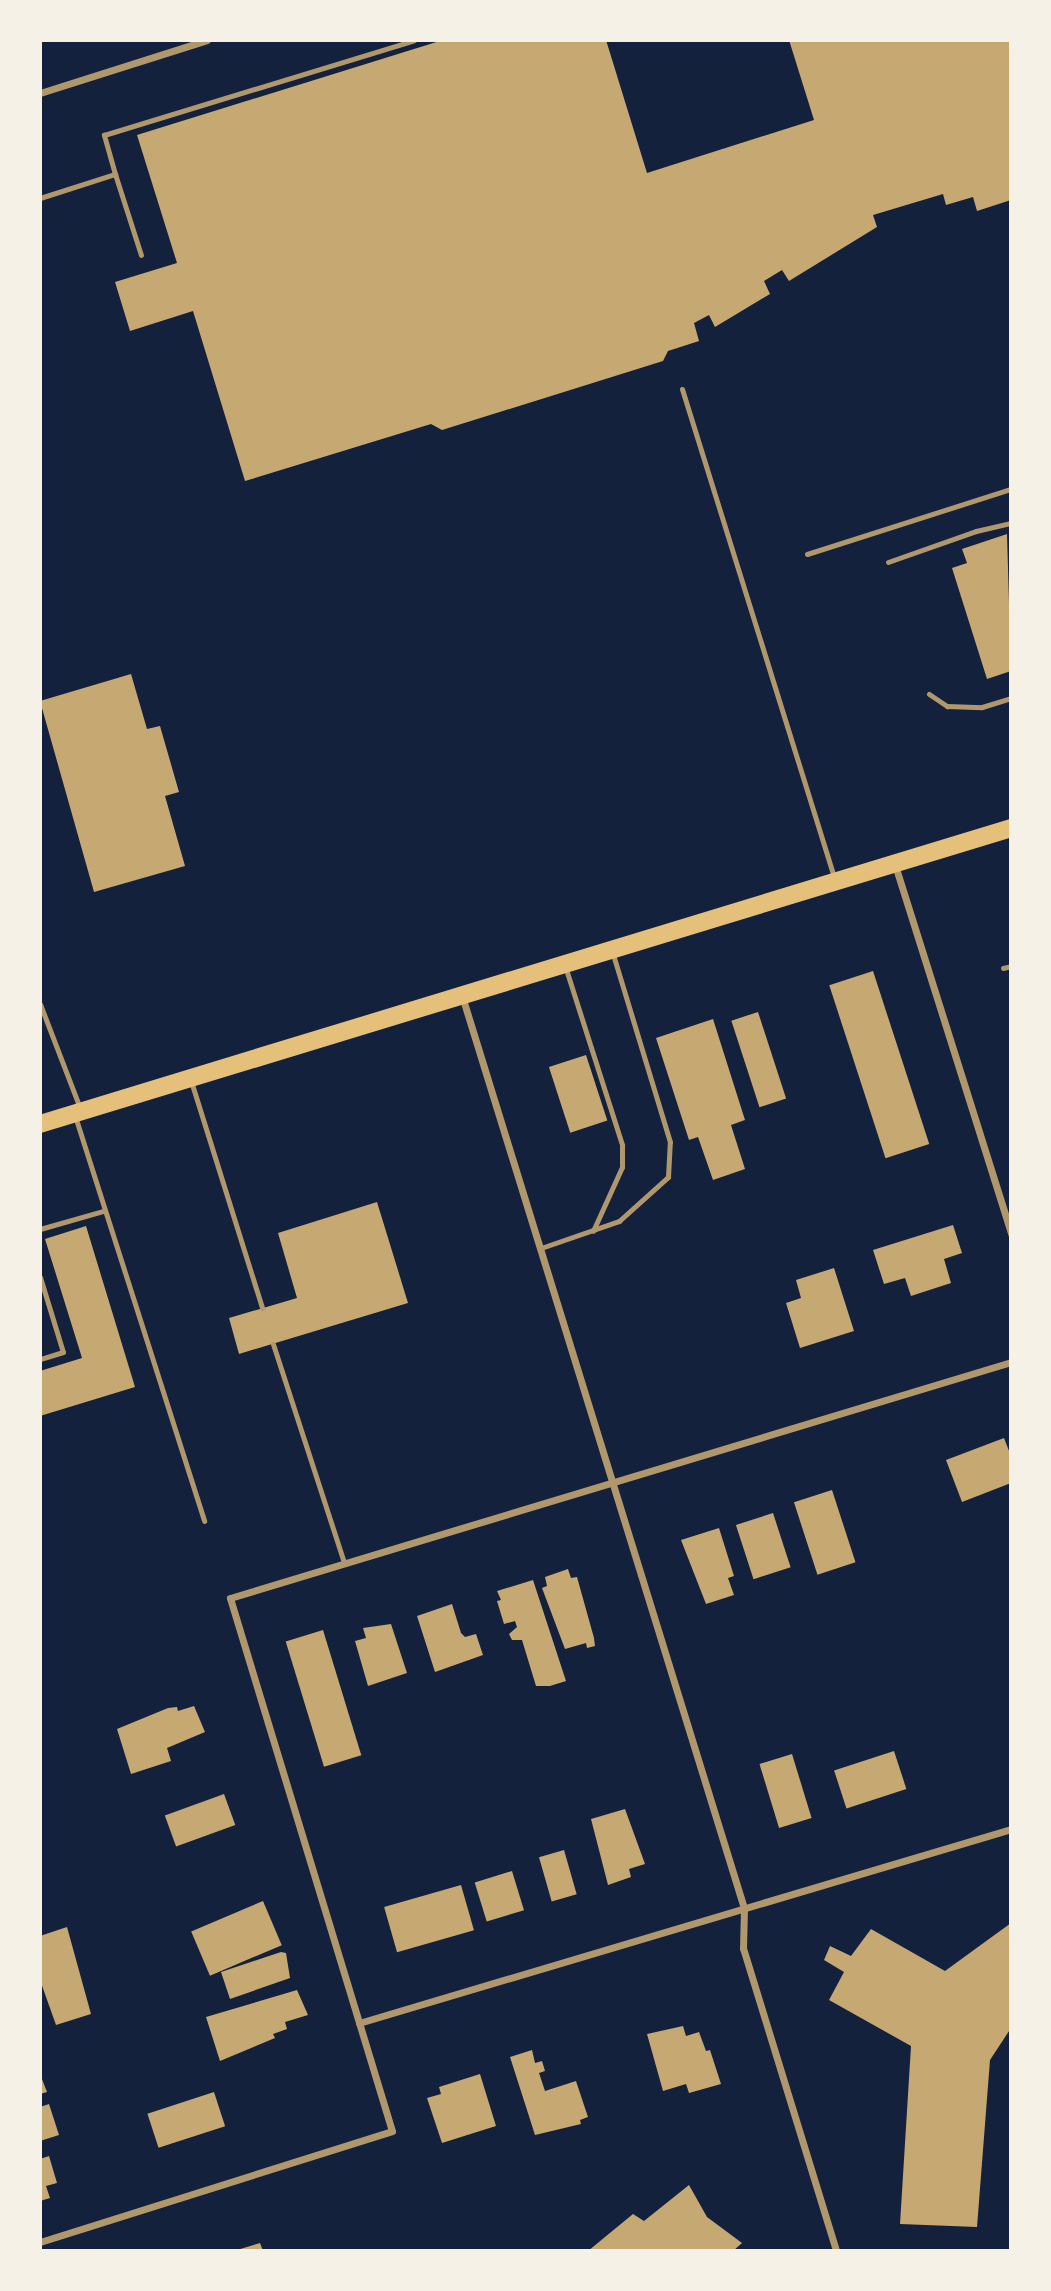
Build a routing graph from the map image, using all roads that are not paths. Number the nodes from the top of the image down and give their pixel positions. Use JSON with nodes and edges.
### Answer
{"nodes":[{"id":1,"x":207,"y":40,"type":"edge"},
{"id":2,"x":414,"y":40,"type":"edge"},
{"id":3,"x":40,"y":93,"type":"edge"},
{"id":4,"x":115,"y":174,"type":"junction"},
{"id":5,"x":40,"y":198,"type":"edge"},
{"id":6,"x":141,"y":255,"type":"dead end"},
{"id":7,"x":682,"y":389,"type":"dead end"},
{"id":8,"x":1011,"y":489,"type":"edge"},
{"id":9,"x":1011,"y":523,"type":"edge"},
{"id":10,"x":807,"y":554,"type":"dead end"},
{"id":11,"x":888,"y":562,"type":"dead end"},
{"id":12,"x":929,"y":694,"type":"dead end"},
{"id":13,"x":1011,"y":698,"type":"edge"},
{"id":14,"x":1011,"y":828,"type":"edge"},
{"id":15,"x":895,"y":865,"type":"junction"},
{"id":16,"x":836,"y":884,"type":"junction"},
{"id":17,"x":611,"y":948,"type":"junction"},
{"id":18,"x":564,"y":963,"type":"junction"},
{"id":19,"x":1011,"y":966,"type":"edge"},
{"id":20,"x":1003,"y":968,"type":"dead end"},
{"id":21,"x":461,"y":994,"type":"junction"},
{"id":22,"x":40,"y":1004,"type":"edge"},
{"id":23,"x":190,"y":1077,"type":"junction"},
{"id":24,"x":78,"y":1112,"type":"junction"},
{"id":25,"x":40,"y":1124,"type":"edge"},
{"id":26,"x":103,"y":1212,"type":"junction"},
{"id":27,"x":40,"y":1230,"type":"edge"},
{"id":28,"x":593,"y":1231,"type":"junction"},
{"id":29,"x":1011,"y":1234,"type":"edge"},
{"id":30,"x":541,"y":1248,"type":"junction"},
{"id":31,"x":40,"y":1278,"type":"edge"},
{"id":32,"x":262,"y":1308,"type":"dead end"},
{"id":33,"x":273,"y":1344,"type":"dead end"},
{"id":34,"x":40,"y":1359,"type":"edge"},
{"id":35,"x":1011,"y":1362,"type":"edge"},
{"id":36,"x":612,"y":1482,"type":"junction"},
{"id":37,"x":204,"y":1521,"type":"dead end"},
{"id":38,"x":344,"y":1563,"type":"junction"},
{"id":39,"x":1011,"y":1829,"type":"edge"},
{"id":40,"x":744,"y":1908,"type":"junction"},
{"id":41,"x":359,"y":2023,"type":"junction"},
{"id":42,"x":40,"y":2242,"type":"edge"},
{"id":43,"x":836,"y":2251,"type":"edge"}],
"edges":[{"from":1,"to":3,"type":"street"},
{"from":2,"to":4,"type":"lane"},
{"from":4,"to":5,"type":"lane"},
{"from":4,"to":6,"type":"lane"},
{"from":7,"to":16,"type":"lane"},
{"from":8,"to":10,"type":"lane"},
{"from":9,"to":11,"type":"lane"},
{"from":12,"to":13,"type":"lane"},
{"from":14,"to":15,"type":"main road"},
{"from":15,"to":16,"type":"main road"},
{"from":15,"to":29,"type":"street"},
{"from":16,"to":17,"type":"main road"},
{"from":17,"to":18,"type":"main road"},
{"from":17,"to":28,"type":"lane"},
{"from":18,"to":21,"type":"main road"},
{"from":18,"to":28,"type":"lane"},
{"from":19,"to":20,"type":"lane"},
{"from":21,"to":23,"type":"main road"},
{"from":21,"to":30,"type":"street"},
{"from":22,"to":24,"type":"lane"},
{"from":23,"to":24,"type":"main road"},
{"from":23,"to":32,"type":"lane"},
{"from":24,"to":25,"type":"main road"},
{"from":24,"to":26,"type":"lane"},
{"from":26,"to":27,"type":"lane"},
{"from":26,"to":37,"type":"lane"},
{"from":28,"to":30,"type":"lane"},
{"from":30,"to":36,"type":"street"},
{"from":31,"to":34,"type":"lane"},
{"from":33,"to":38,"type":"lane"},
{"from":35,"to":36,"type":"street"},
{"from":36,"to":38,"type":"street"},
{"from":36,"to":40,"type":"street"},
{"from":38,"to":41,"type":"street"},
{"from":39,"to":40,"type":"street"},
{"from":40,"to":41,"type":"street"},
{"from":40,"to":43,"type":"street"},
{"from":41,"to":42,"type":"street"}]}
